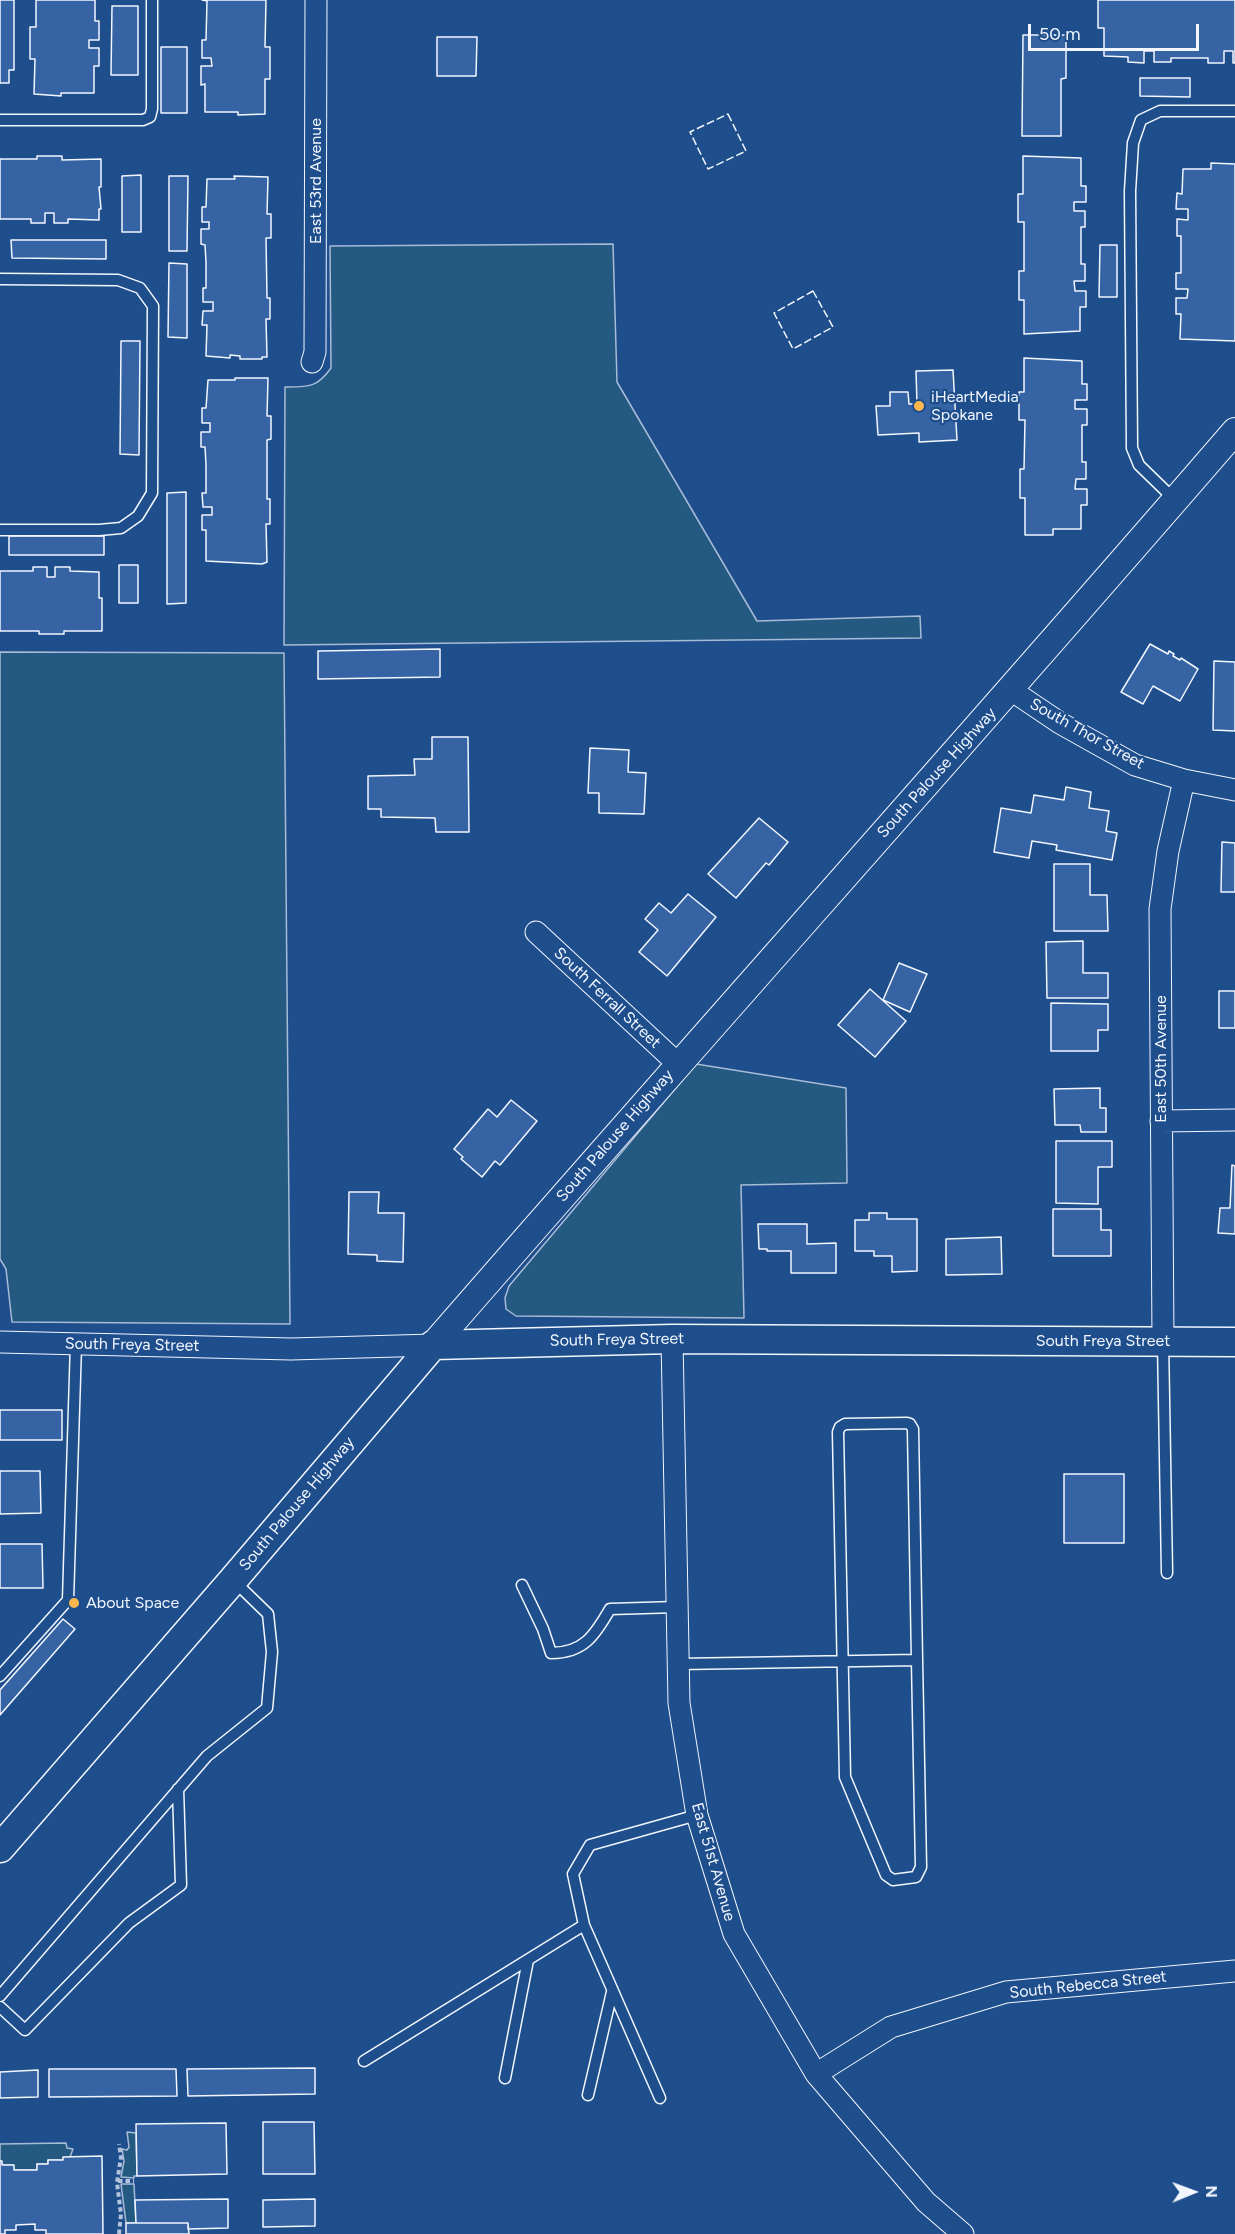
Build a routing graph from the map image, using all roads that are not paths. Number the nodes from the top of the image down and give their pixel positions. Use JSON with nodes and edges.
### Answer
{"nodes":[{"id":1,"x":152,"y":0,"type":"edge"},
{"id":2,"x":316,"y":0,"type":"edge"},
{"id":3,"x":1235,"y":111,"type":"edge"},
{"id":4,"x":0,"y":120,"type":"edge"},
{"id":5,"x":0,"y":279,"type":"edge"},
{"id":6,"x":312,"y":362,"type":"dead end"},
{"id":7,"x":1235,"y":431,"type":"edge"},
{"id":8,"x":1175,"y":500,"type":"junction"},
{"id":9,"x":0,"y":530,"type":"edge"},
{"id":10,"x":1011,"y":690,"type":"junction"},
{"id":11,"x":1185,"y":780,"type":"junction"},
{"id":12,"x":1235,"y":790,"type":"edge"},
{"id":13,"x":536,"y":932,"type":"dead end"},
{"id":14,"x":678,"y":1064,"type":"junction"},
{"id":15,"x":1235,"y":1120,"type":"edge"},
{"id":16,"x":1161,"y":1121,"type":"junction"},
{"id":17,"x":672,"y":1338,"type":"junction"},
{"id":18,"x":1163,"y":1341,"type":"junction"},
{"id":19,"x":0,"y":1342,"type":"edge"},
{"id":20,"x":1235,"y":1342,"type":"edge"},
{"id":21,"x":76,"y":1344,"type":"junction"},
{"id":22,"x":433,"y":1345,"type":"junction"},
{"id":23,"x":1167,"y":1573,"type":"dead end"},
{"id":24,"x":233,"y":1580,"type":"junction"},
{"id":25,"x":522,"y":1585,"type":"dead end"},
{"id":26,"x":677,"y":1607,"type":"junction"},
{"id":27,"x":917,"y":1660,"type":"junction"},
{"id":28,"x":842,"y":1662,"type":"junction"},
{"id":29,"x":679,"y":1664,"type":"junction"},
{"id":30,"x":0,"y":1676,"type":"edge"},
{"id":31,"x":178,"y":1789,"type":"junction"},
{"id":32,"x":697,"y":1815,"type":"junction"},
{"id":33,"x":0,"y":1848,"type":"edge"},
{"id":34,"x":584,"y":1925,"type":"junction"},
{"id":35,"x":528,"y":1960,"type":"junction"},
{"id":36,"x":1235,"y":1971,"type":"edge"},
{"id":37,"x":612,"y":1991,"type":"junction"},
{"id":38,"x":0,"y":1996,"type":"edge"},
{"id":39,"x":0,"y":2007,"type":"edge"},
{"id":40,"x":364,"y":2061,"type":"dead end"},
{"id":41,"x":816,"y":2074,"type":"junction"},
{"id":42,"x":505,"y":2079,"type":"dead end"},
{"id":43,"x":588,"y":2095,"type":"dead end"},
{"id":44,"x":660,"y":2098,"type":"dead end"},
{"id":45,"x":963,"y":2234,"type":"edge"}],
"edges":[{"from":1,"to":4,"type":"lane"},
{"from":2,"to":6,"type":"street","name":"East 53rd Avenue"},
{"from":3,"to":8,"type":"lane"},
{"from":5,"to":9,"type":"lane"},
{"from":7,"to":8,"type":"street","name":"South Palouse Highway"},
{"from":8,"to":10,"type":"street","name":"South Palouse Highway"},
{"from":10,"to":11,"type":"street","name":"South Thor Street"},
{"from":10,"to":14,"type":"street","name":"South Palouse Highway"},
{"from":11,"to":12,"type":"street","name":"South Thor Street"},
{"from":11,"to":16,"type":"street","name":"East 50th Avenue"},
{"from":13,"to":14,"type":"street","name":"South Ferrall Street"},
{"from":14,"to":22,"type":"street","name":"South Palouse Highway"},
{"from":15,"to":16,"type":"street"},
{"from":16,"to":18,"type":"street","name":"East 50th Avenue"},
{"from":17,"to":18,"type":"main road","name":"South Freya Street"},
{"from":17,"to":22,"type":"main road","name":"South Freya Street"},
{"from":17,"to":26,"type":"street","name":"East 51st Avenue"},
{"from":18,"to":20,"type":"main road","name":"South Freya Street"},
{"from":18,"to":23,"type":"lane"},
{"from":19,"to":21,"type":"street","name":"South Freya Street"},
{"from":21,"to":22,"type":"street","name":"South Freya Street"},
{"from":21,"to":30,"type":"lane"},
{"from":22,"to":24,"type":"main road","name":"South Palouse Highway"},
{"from":24,"to":31,"type":"lane"},
{"from":24,"to":33,"type":"main road","name":"South Palouse Highway"},
{"from":25,"to":26,"type":"lane"},
{"from":26,"to":29,"type":"street","name":"East 51st Avenue"},
{"from":27,"to":28,"type":"lane"},
{"from":27,"to":28,"type":"lane"},
{"from":27,"to":28,"type":"lane"},
{"from":28,"to":29,"type":"lane"},
{"from":29,"to":32,"type":"street","name":"East 51st Avenue"},
{"from":31,"to":38,"type":"lane"},
{"from":31,"to":39,"type":"lane"},
{"from":32,"to":34,"type":"lane"},
{"from":32,"to":41,"type":"street","name":"East 51st Avenue"},
{"from":34,"to":35,"type":"lane"},
{"from":34,"to":37,"type":"lane"},
{"from":35,"to":40,"type":"lane"},
{"from":35,"to":42,"type":"lane"},
{"from":36,"to":41,"type":"street","name":"South Rebecca Street"},
{"from":37,"to":43,"type":"lane"},
{"from":37,"to":44,"type":"lane"},
{"from":41,"to":45,"type":"street","name":"East 51st Avenue"}]}
